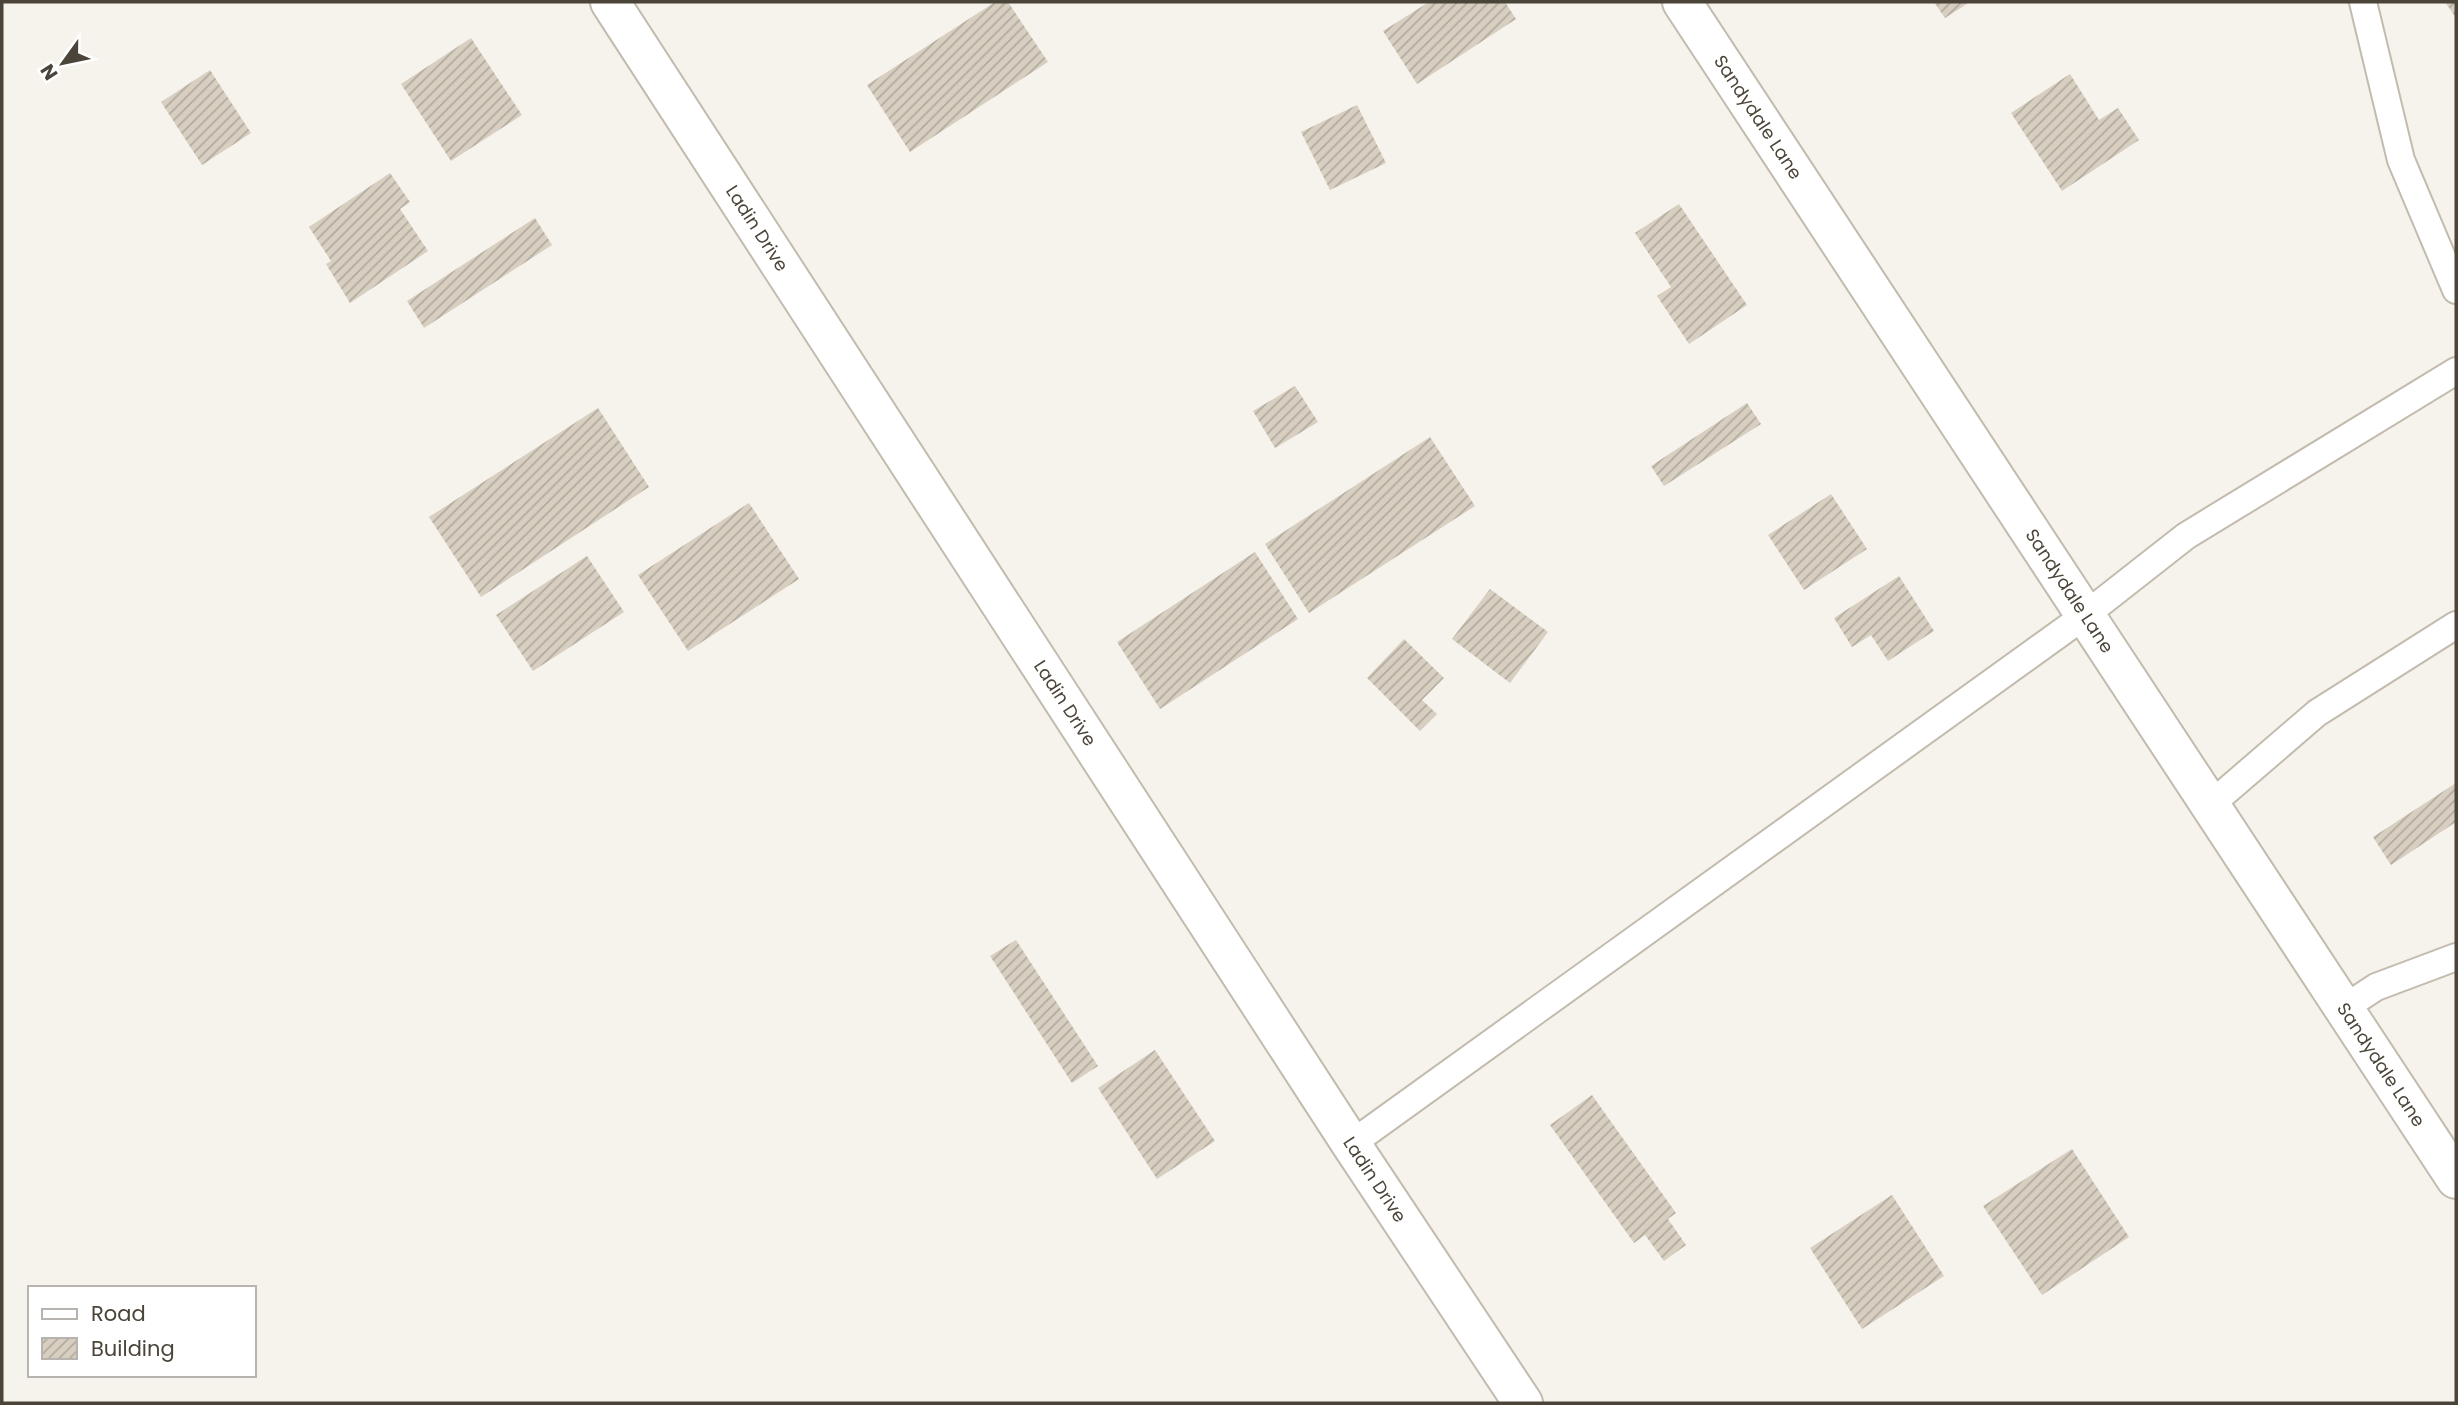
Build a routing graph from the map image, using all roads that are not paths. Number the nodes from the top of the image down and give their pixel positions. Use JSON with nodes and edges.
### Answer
{"nodes":[{"id":1,"x":610,"y":2,"type":"edge"},
{"id":2,"x":1682,"y":2,"type":"edge"},
{"id":3,"x":2362,"y":2,"type":"edge"},
{"id":4,"x":2456,"y":290,"type":"edge"},
{"id":5,"x":2456,"y":371,"type":"edge"},
{"id":6,"x":2084,"y":616,"type":"junction"},
{"id":7,"x":2456,"y":625,"type":"edge"},
{"id":8,"x":2209,"y":806,"type":"junction"},
{"id":9,"x":2456,"y":957,"type":"edge"},
{"id":10,"x":2344,"y":1008,"type":"junction"},
{"id":11,"x":1350,"y":1144,"type":"junction"},
{"id":12,"x":2456,"y":1179,"type":"edge"},
{"id":13,"x":1523,"y":1403,"type":"edge"}],
"edges":[{"from":1,"to":11,"type":"street","name":"Ladin Drive"},
{"from":2,"to":6,"type":"street","name":"Sandydale Lane"},
{"from":3,"to":4,"type":"lane"},
{"from":5,"to":6,"type":"lane"},
{"from":6,"to":8,"type":"street","name":"Sandydale Lane"},
{"from":6,"to":11,"type":"lane"},
{"from":7,"to":8,"type":"lane"},
{"from":8,"to":10,"type":"street","name":"Sandydale Lane"},
{"from":9,"to":10,"type":"lane"},
{"from":10,"to":12,"type":"street","name":"Sandydale Lane"},
{"from":11,"to":13,"type":"street","name":"Ladin Drive"}]}
